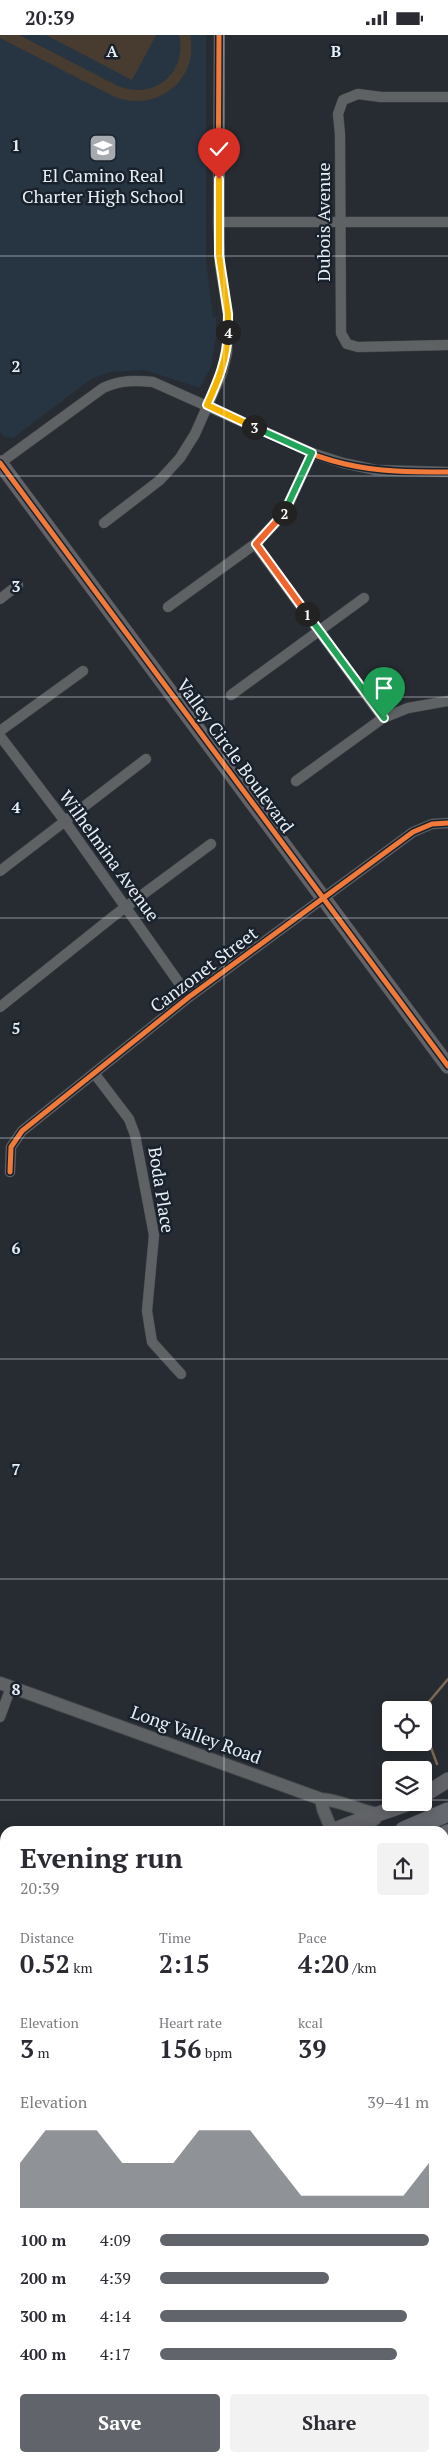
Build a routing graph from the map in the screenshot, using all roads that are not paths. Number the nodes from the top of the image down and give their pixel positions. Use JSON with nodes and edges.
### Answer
{"nodes":[{"id":1,"x":219,"y":35,"type":"edge"},
{"id":2,"x":448,"y":97,"type":"edge"},
{"id":3,"x":218,"y":222,"type":"junction"},
{"id":4,"x":340,"y":222,"type":"junction"},
{"id":5,"x":448,"y":222,"type":"edge"},
{"id":6,"x":448,"y":345,"type":"edge"},
{"id":7,"x":207,"y":405,"type":"junction"},
{"id":8,"x":312,"y":453,"type":"junction"},
{"id":9,"x":0,"y":463,"type":"edge"},
{"id":10,"x":448,"y":472,"type":"edge"},
{"id":11,"x":104,"y":523,"type":"dead end"},
{"id":12,"x":256,"y":544,"type":"junction"},
{"id":13,"x":18,"y":585,"type":"dead end"},
{"id":14,"x":364,"y":598,"type":"dead end"},
{"id":15,"x":0,"y":599,"type":"edge"},
{"id":16,"x":168,"y":607,"type":"dead end"},
{"id":17,"x":320,"y":631,"type":"junction"},
{"id":18,"x":83,"y":671,"type":"dead end"},
{"id":19,"x":231,"y":695,"type":"dead end"},
{"id":20,"x":448,"y":701,"type":"edge"},
{"id":21,"x":384,"y":718,"type":"junction"},
{"id":22,"x":0,"y":731,"type":"edge"},
{"id":23,"x":0,"y":736,"type":"edge"},
{"id":24,"x":146,"y":759,"type":"dead end"},
{"id":25,"x":296,"y":781,"type":"dead end"},
{"id":26,"x":64,"y":820,"type":"junction"},
{"id":27,"x":448,"y":823,"type":"edge"},
{"id":28,"x":211,"y":844,"type":"dead end"},
{"id":29,"x":0,"y":871,"type":"edge"},
{"id":30,"x":322,"y":898,"type":"junction"},
{"id":31,"x":126,"y":907,"type":"junction"},
{"id":32,"x":189,"y":997,"type":"junction"},
{"id":33,"x":0,"y":1007,"type":"edge"},
{"id":34,"x":448,"y":1066,"type":"edge"},
{"id":35,"x":94,"y":1073,"type":"junction"},
{"id":36,"x":10,"y":1172,"type":"dead end"},
{"id":37,"x":181,"y":1374,"type":"dead end"},
{"id":38,"x":5,"y":1685,"type":"edge"},
{"id":39,"x":0,"y":1717,"type":"edge"},
{"id":40,"x":448,"y":1780,"type":"edge"},
{"id":41,"x":432,"y":1790,"type":"edge"},
{"id":42,"x":321,"y":1799,"type":"junction"},
{"id":43,"x":390,"y":1811,"type":"edge"},
{"id":44,"x":448,"y":1812,"type":"edge"},
{"id":45,"x":380,"y":1815,"type":"junction"},
{"id":46,"x":330,"y":1826,"type":"edge"},
{"id":47,"x":344,"y":1826,"type":"edge"},
{"id":48,"x":364,"y":1826,"type":"edge"},
{"id":49,"x":416,"y":1826,"type":"edge"}],
"edges":[{"from":1,"to":3,"type":"street"},
{"from":2,"to":4,"type":"street","name":"Dubois Avenue"},
{"from":3,"to":4,"type":"street"},
{"from":3,"to":7,"type":"street"},
{"from":4,"to":5,"type":"street"},
{"from":4,"to":6,"type":"street","name":"Dubois Avenue"},
{"from":7,"to":8,"type":"street"},
{"from":7,"to":9,"type":"street"},
{"from":7,"to":11,"type":"street"},
{"from":8,"to":10,"type":"street"},
{"from":8,"to":12,"type":"street"},
{"from":9,"to":30,"type":"main road","name":"Valley Circle Boulevard"},
{"from":12,"to":16,"type":"street"},
{"from":12,"to":17,"type":"street"},
{"from":13,"to":15,"type":"street"},
{"from":14,"to":17,"type":"street"},
{"from":17,"to":19,"type":"street"},
{"from":17,"to":21,"type":"street"},
{"from":18,"to":22,"type":"street"},
{"from":20,"to":21,"type":"street"},
{"from":21,"to":25,"type":"street"},
{"from":23,"to":26,"type":"street","name":"Wilhelmina Avenue"},
{"from":24,"to":26,"type":"street"},
{"from":26,"to":29,"type":"street"},
{"from":26,"to":31,"type":"street","name":"Wilhelmina Avenue"},
{"from":27,"to":30,"type":"street","name":"Canzonet Street"},
{"from":28,"to":31,"type":"street"},
{"from":30,"to":32,"type":"street","name":"Canzonet Street"},
{"from":30,"to":34,"type":"main road","name":"Valley Circle Boulevard"},
{"from":31,"to":32,"type":"street","name":"Wilhelmina Avenue"},
{"from":31,"to":33,"type":"street"},
{"from":32,"to":35,"type":"street","name":"Canzonet Street"},
{"from":35,"to":36,"type":"street","name":"Canzonet Street"},
{"from":35,"to":37,"type":"street","name":"Boda Place"},
{"from":38,"to":39,"type":"street"},
{"from":38,"to":42,"type":"street","name":"Long Valley Road"},
{"from":40,"to":41,"type":"main road"},
{"from":42,"to":45,"type":"street","name":"Long Valley Road"},
{"from":42,"to":46,"type":"street"},
{"from":43,"to":45,"type":"main road"},
{"from":44,"to":49,"type":"highway"},
{"from":45,"to":47,"type":"main road"},
{"from":45,"to":48,"type":"street"}]}
